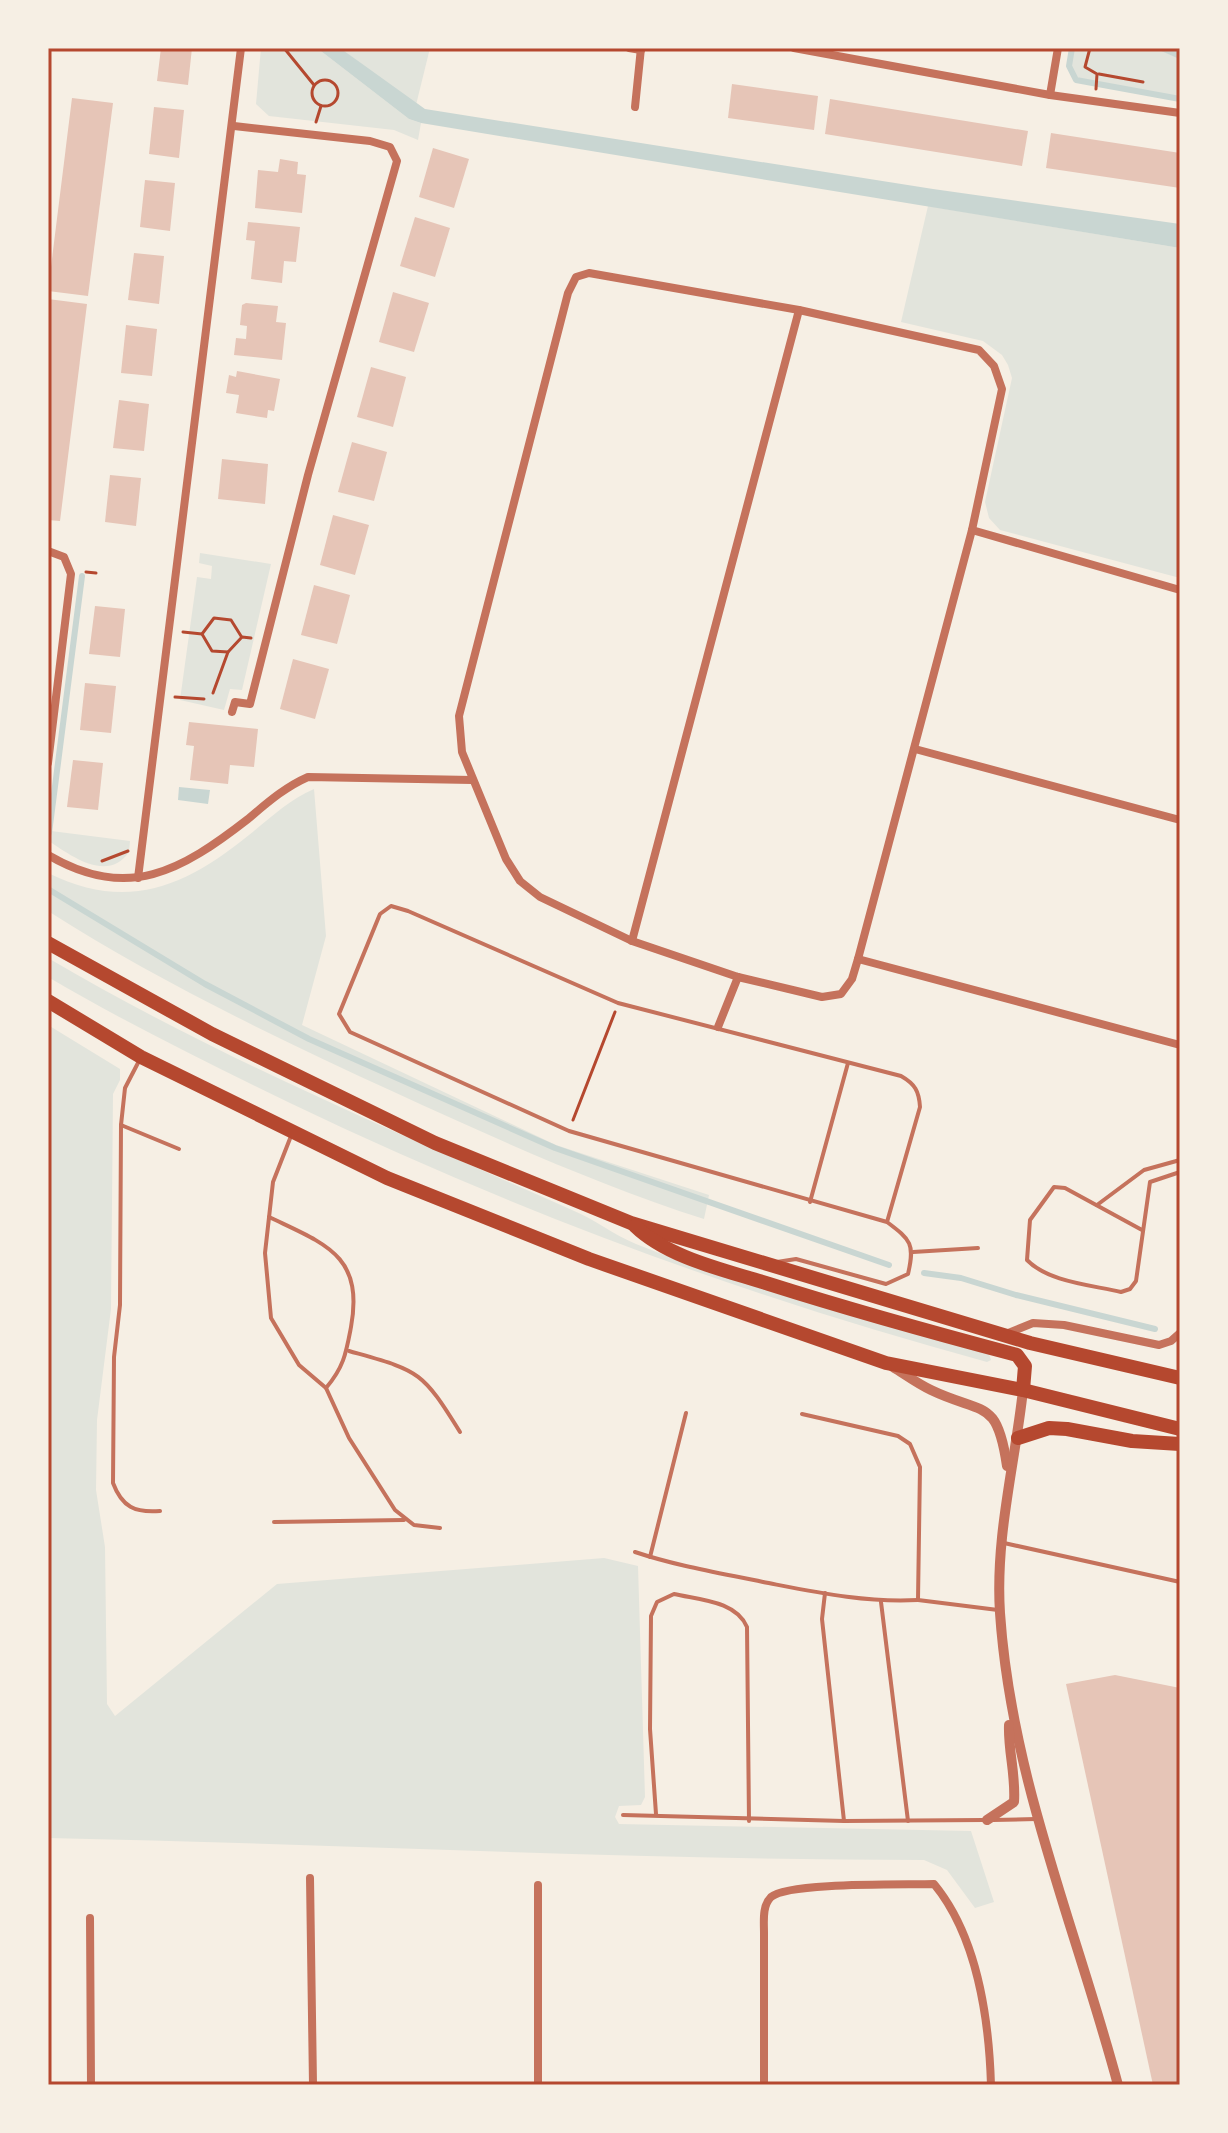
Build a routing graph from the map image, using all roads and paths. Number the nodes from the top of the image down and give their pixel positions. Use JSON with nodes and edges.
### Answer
{"nodes":[{"id":1,"x":241,"y":48,"type":"edge"},
{"id":2,"x":284,"y":48,"type":"edge"},
{"id":3,"x":629,"y":48,"type":"edge"},
{"id":4,"x":794,"y":48,"type":"edge"},
{"id":5,"x":1058,"y":48,"type":"edge"},
{"id":6,"x":1090,"y":48,"type":"edge"},
{"id":7,"x":641,"y":49,"type":"edge"},
{"id":8,"x":831,"y":52,"type":"edge"},
{"id":9,"x":1097,"y":74,"type":"junction"},
{"id":10,"x":1143,"y":82,"type":"dead end"},
{"id":11,"x":314,"y":85,"type":"junction"},
{"id":12,"x":1096,"y":86,"type":"dead end"},
{"id":13,"x":1050,"y":95,"type":"junction"},
{"id":14,"x":321,"y":106,"type":"junction"},
{"id":15,"x":635,"y":107,"type":"dead end"},
{"id":16,"x":1180,"y":113,"type":"edge"},
{"id":17,"x":234,"y":126,"type":"junction"},
{"id":18,"x":315,"y":126,"type":"dead end"},
{"id":19,"x":799,"y":310,"type":"junction"},
{"id":20,"x":972,"y":530,"type":"junction"},
{"id":21,"x":48,"y":551,"type":"edge"},
{"id":22,"x":84,"y":572,"type":"dead end"},
{"id":23,"x":96,"y":573,"type":"dead end"},
{"id":24,"x":1180,"y":590,"type":"edge"},
{"id":25,"x":183,"y":632,"type":"dead end"},
{"id":26,"x":202,"y":634,"type":"junction"},
{"id":27,"x":242,"y":637,"type":"junction"},
{"id":28,"x":257,"y":639,"type":"dead end"},
{"id":29,"x":228,"y":652,"type":"junction"},
{"id":30,"x":213,"y":693,"type":"dead end"},
{"id":31,"x":175,"y":697,"type":"dead end"},
{"id":32,"x":204,"y":699,"type":"dead end"},
{"id":33,"x":232,"y":712,"type":"dead end"},
{"id":34,"x":915,"y":749,"type":"junction"},
{"id":35,"x":48,"y":763,"type":"edge"},
{"id":36,"x":472,"y":780,"type":"junction"},
{"id":37,"x":1180,"y":820,"type":"edge"},
{"id":38,"x":129,"y":850,"type":"dead end"},
{"id":39,"x":48,"y":855,"type":"edge"},
{"id":40,"x":92,"y":859,"type":"dead end"},
{"id":41,"x":138,"y":878,"type":"junction"},
{"id":42,"x":632,"y":941,"type":"junction"},
{"id":43,"x":48,"y":943,"type":"edge"},
{"id":44,"x":858,"y":959,"type":"junction"},
{"id":45,"x":738,"y":977,"type":"junction"},
{"id":46,"x":49,"y":1002,"type":"edge"},
{"id":47,"x":618,"y":1003,"type":"junction"},
{"id":48,"x":718,"y":1027,"type":"junction"},
{"id":49,"x":1180,"y":1045,"type":"edge"},
{"id":50,"x":141,"y":1057,"type":"junction"},
{"id":51,"x":848,"y":1063,"type":"junction"},
{"id":52,"x":121,"y":1125,"type":"junction"},
{"id":53,"x":294,"y":1130,"type":"junction"},
{"id":54,"x":569,"y":1131,"type":"junction"},
{"id":55,"x":179,"y":1149,"type":"dead end"},
{"id":56,"x":1180,"y":1160,"type":"edge"},
{"id":57,"x":1180,"y":1172,"type":"edge"},
{"id":58,"x":810,"y":1202,"type":"junction"},
{"id":59,"x":1097,"y":1205,"type":"junction"},
{"id":60,"x":269,"y":1217,"type":"junction"},
{"id":61,"x":887,"y":1222,"type":"junction"},
{"id":62,"x":631,"y":1223,"type":"junction"},
{"id":63,"x":1142,"y":1230,"type":"junction"},
{"id":64,"x":978,"y":1248,"type":"dead end"},
{"id":65,"x":913,"y":1252,"type":"junction"},
{"id":66,"x":767,"y":1264,"type":"junction"},
{"id":67,"x":1180,"y":1333,"type":"edge"},
{"id":68,"x":1005,"y":1334,"type":"junction"},
{"id":69,"x":349,"y":1351,"type":"junction"},
{"id":70,"x":886,"y":1363,"type":"junction"},
{"id":71,"x":1180,"y":1378,"type":"edge"},
{"id":72,"x":326,"y":1388,"type":"junction"},
{"id":73,"x":1023,"y":1390,"type":"junction"},
{"id":74,"x":686,"y":1413,"type":"dead end"},
{"id":75,"x":802,"y":1414,"type":"dead end"},
{"id":76,"x":1180,"y":1429,"type":"edge"},
{"id":77,"x":460,"y":1432,"type":"dead end"},
{"id":78,"x":1018,"y":1438,"type":"junction"},
{"id":79,"x":1180,"y":1444,"type":"edge"},
{"id":80,"x":1008,"y":1472,"type":"junction"},
{"id":81,"x":160,"y":1511,"type":"dead end"},
{"id":82,"x":404,"y":1520,"type":"junction"},
{"id":83,"x":274,"y":1522,"type":"dead end"},
{"id":84,"x":440,"y":1528,"type":"dead end"},
{"id":85,"x":1002,"y":1543,"type":"junction"},
{"id":86,"x":635,"y":1552,"type":"dead end"},
{"id":87,"x":650,"y":1557,"type":"junction"},
{"id":88,"x":1180,"y":1582,"type":"edge"},
{"id":89,"x":825,"y":1593,"type":"junction"},
{"id":90,"x":918,"y":1600,"type":"junction"},
{"id":91,"x":881,"y":1602,"type":"junction"},
{"id":92,"x":1000,"y":1610,"type":"junction"},
{"id":93,"x":1010,"y":1711,"type":"junction"},
{"id":94,"x":656,"y":1814,"type":"junction"},
{"id":95,"x":623,"y":1815,"type":"dead end"},
{"id":96,"x":1036,"y":1819,"type":"junction"},
{"id":97,"x":987,"y":1820,"type":"junction"},
{"id":98,"x":749,"y":1821,"type":"junction"},
{"id":99,"x":844,"y":1821,"type":"junction"},
{"id":100,"x":908,"y":1821,"type":"junction"},
{"id":101,"x":310,"y":1878,"type":"dead end"},
{"id":102,"x":538,"y":1885,"type":"dead end"},
{"id":103,"x":90,"y":1918,"type":"dead end"},
{"id":104,"x":91,"y":2085,"type":"edge"},
{"id":105,"x":313,"y":2085,"type":"edge"},
{"id":106,"x":538,"y":2085,"type":"edge"},
{"id":107,"x":764,"y":2085,"type":"edge"},
{"id":108,"x":991,"y":2085,"type":"edge"},
{"id":109,"x":1118,"y":2085,"type":"edge"}],
"edges":[{"from":1,"to":17,"type":"street"},
{"from":2,"to":11,"type":"path"},
{"from":3,"to":7,"type":"street"},
{"from":4,"to":8,"type":"street"},
{"from":5,"to":13,"type":"street"},
{"from":6,"to":9,"type":"path"},
{"from":7,"to":15,"type":"street"},
{"from":8,"to":13,"type":"street"},
{"from":9,"to":10,"type":"path"},
{"from":9,"to":12,"type":"path"},
{"from":11,"to":14,"type":"path"},
{"from":11,"to":14,"type":"path"},
{"from":13,"to":16,"type":"street"},
{"from":14,"to":18,"type":"path"},
{"from":17,"to":33,"type":"street"},
{"from":17,"to":41,"type":"street"},
{"from":19,"to":20,"type":"street"},
{"from":19,"to":36,"type":"street"},
{"from":19,"to":42,"type":"street"},
{"from":20,"to":24,"type":"street"},
{"from":20,"to":34,"type":"street"},
{"from":21,"to":35,"type":"street"},
{"from":22,"to":23,"type":"path"},
{"from":25,"to":26,"type":"path"},
{"from":26,"to":27,"type":"path"},
{"from":26,"to":29,"type":"path"},
{"from":27,"to":28,"type":"path"},
{"from":27,"to":29,"type":"path"},
{"from":29,"to":30,"type":"path"},
{"from":31,"to":32,"type":"path"},
{"from":34,"to":37,"type":"street"},
{"from":34,"to":44,"type":"street"},
{"from":36,"to":41,"type":"street"},
{"from":36,"to":42,"type":"street"},
{"from":38,"to":40,"type":"path"},
{"from":39,"to":41,"type":"street"},
{"from":42,"to":45,"type":"street"},
{"from":43,"to":62,"type":"highway"},
{"from":44,"to":45,"type":"street"},
{"from":44,"to":49,"type":"street"},
{"from":45,"to":48,"type":"street"},
{"from":46,"to":50,"type":"highway"},
{"from":47,"to":48,"type":"lane"},
{"from":47,"to":54,"type":"path"},
{"from":47,"to":54,"type":"lane"},
{"from":48,"to":51,"type":"lane"},
{"from":50,"to":52,"type":"lane"},
{"from":50,"to":53,"type":"highway"},
{"from":51,"to":58,"type":"lane"},
{"from":51,"to":61,"type":"lane"},
{"from":52,"to":55,"type":"lane"},
{"from":52,"to":81,"type":"lane"},
{"from":53,"to":60,"type":"lane"},
{"from":53,"to":70,"type":"highway"},
{"from":54,"to":58,"type":"lane"},
{"from":56,"to":59,"type":"lane"},
{"from":57,"to":63,"type":"lane"},
{"from":58,"to":61,"type":"lane"},
{"from":59,"to":63,"type":"lane"},
{"from":59,"to":63,"type":"lane"},
{"from":60,"to":69,"type":"lane"},
{"from":60,"to":72,"type":"lane"},
{"from":61,"to":65,"type":"lane"},
{"from":62,"to":66,"type":"highway"},
{"from":62,"to":73,"type":"highway"},
{"from":64,"to":65,"type":"lane"},
{"from":65,"to":66,"type":"lane"},
{"from":66,"to":68,"type":"highway"},
{"from":67,"to":68,"type":"street"},
{"from":68,"to":71,"type":"highway"},
{"from":69,"to":72,"type":"lane"},
{"from":69,"to":77,"type":"lane"},
{"from":70,"to":73,"type":"highway"},
{"from":70,"to":80,"type":"street"},
{"from":72,"to":82,"type":"lane"},
{"from":73,"to":76,"type":"highway"},
{"from":73,"to":78,"type":"street"},
{"from":74,"to":87,"type":"lane"},
{"from":75,"to":90,"type":"lane"},
{"from":78,"to":79,"type":"highway"},
{"from":78,"to":80,"type":"street"},
{"from":80,"to":85,"type":"street"},
{"from":82,"to":83,"type":"lane"},
{"from":82,"to":84,"type":"lane"},
{"from":85,"to":88,"type":"lane"},
{"from":85,"to":92,"type":"street"},
{"from":86,"to":87,"type":"lane"},
{"from":87,"to":89,"type":"lane"},
{"from":89,"to":91,"type":"lane"},
{"from":89,"to":99,"type":"lane"},
{"from":90,"to":91,"type":"lane"},
{"from":90,"to":92,"type":"lane"},
{"from":91,"to":100,"type":"lane"},
{"from":92,"to":93,"type":"street"},
{"from":93,"to":96,"type":"street"},
{"from":93,"to":97,"type":"street"},
{"from":94,"to":95,"type":"lane"},
{"from":94,"to":98,"type":"lane"},
{"from":94,"to":98,"type":"lane"},
{"from":96,"to":97,"type":"lane"},
{"from":96,"to":109,"type":"street"},
{"from":97,"to":100,"type":"lane"},
{"from":98,"to":99,"type":"lane"},
{"from":99,"to":100,"type":"lane"},
{"from":101,"to":105,"type":"street"},
{"from":102,"to":106,"type":"street"},
{"from":103,"to":104,"type":"street"},
{"from":107,"to":108,"type":"street"}]}
